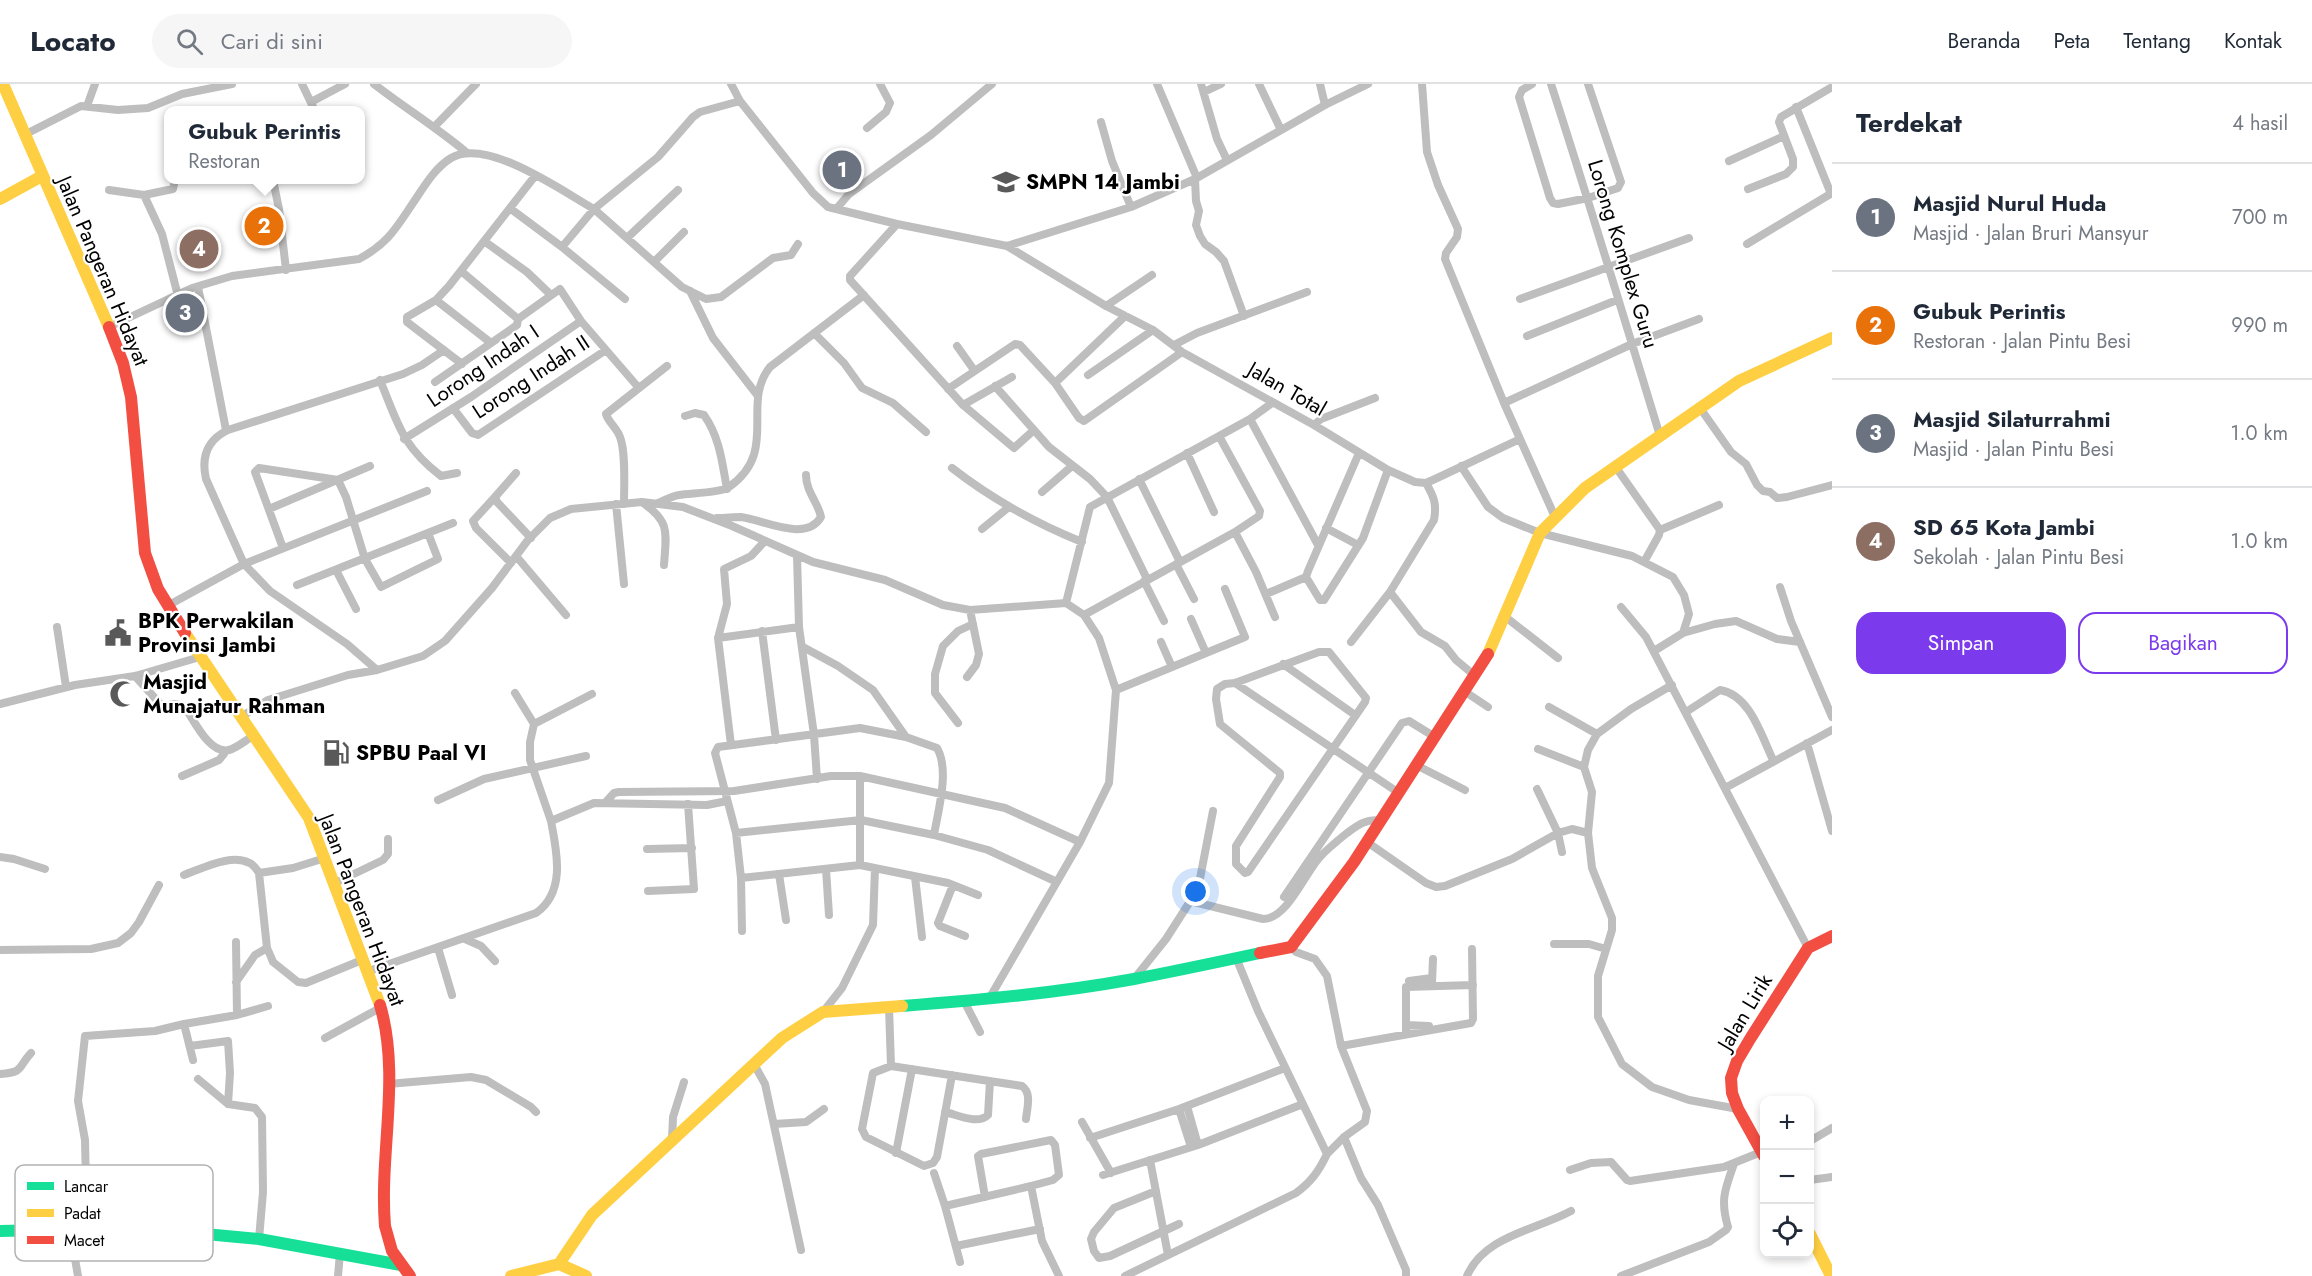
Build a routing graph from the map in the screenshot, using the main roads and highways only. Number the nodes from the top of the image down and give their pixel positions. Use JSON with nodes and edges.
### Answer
{"nodes":[{"id":1,"x":3,"y":84,"type":"edge"},
{"id":2,"x":42,"y":176,"type":"junction"},
{"id":3,"x":0,"y":199,"type":"edge"},
{"id":4,"x":1832,"y":338,"type":"edge"},
{"id":5,"x":1832,"y":936,"type":"edge"},
{"id":6,"x":1761,"y":1150,"type":"edge"},
{"id":7,"x":0,"y":1231,"type":"edge"},
{"id":8,"x":15,"y":1231,"type":"edge"},
{"id":9,"x":213,"y":1234,"type":"edge"},
{"id":10,"x":1814,"y":1242,"type":"edge"},
{"id":11,"x":559,"y":1264,"type":"junction"},
{"id":12,"x":401,"y":1265,"type":"junction"},
{"id":13,"x":1830,"y":1268,"type":"edge"},
{"id":14,"x":410,"y":1276,"type":"edge"},
{"id":15,"x":511,"y":1276,"type":"edge"},
{"id":16,"x":586,"y":1276,"type":"edge"}],
"edges":[{"from":1,"to":2,"type":"main road","name":"Jalan Pangeran Hidayat"},
{"from":2,"to":3,"type":"main road"},
{"from":2,"to":12,"type":"main road","name":"Jalan Pangeran Hidayat"},
{"from":4,"to":11,"type":"main road"},
{"from":5,"to":6,"type":"main road","name":"Jalan Lirik"},
{"from":7,"to":8,"type":"main road"},
{"from":9,"to":12,"type":"main road"},
{"from":10,"to":13,"type":"main road"},
{"from":11,"to":15,"type":"main road"},
{"from":11,"to":16,"type":"main road"},
{"from":12,"to":14,"type":"main road","name":"Jalan Pangeran Hidayat"}]}
